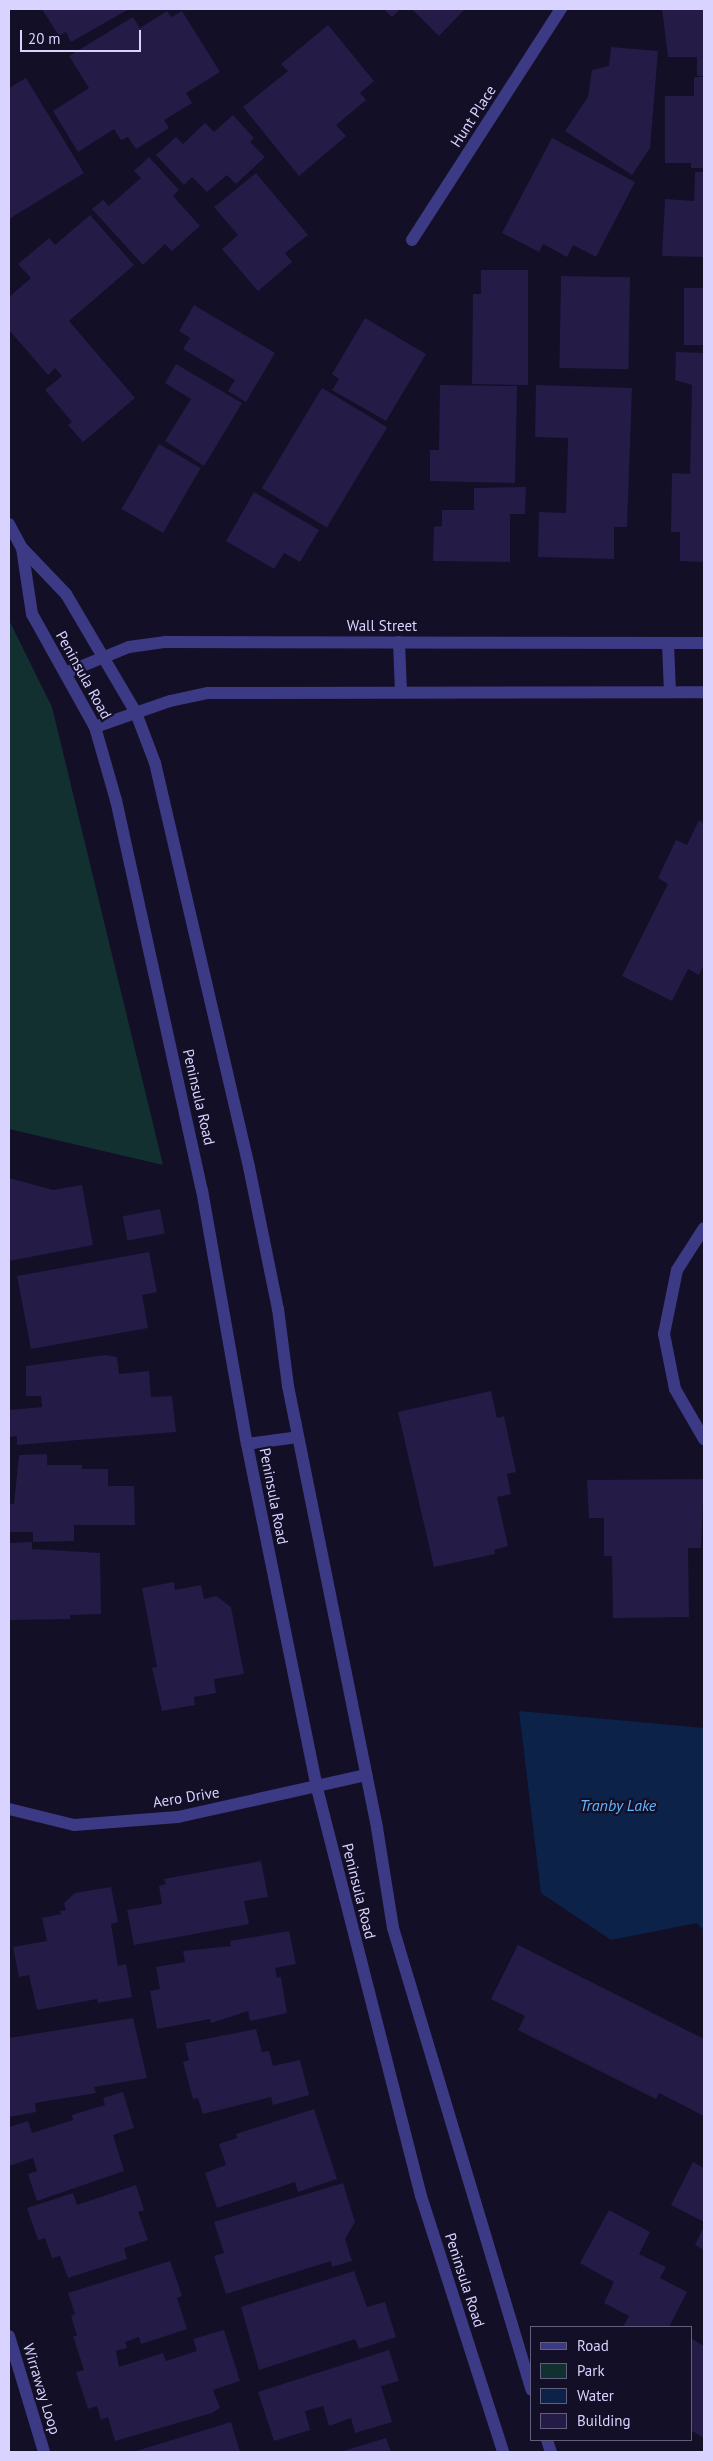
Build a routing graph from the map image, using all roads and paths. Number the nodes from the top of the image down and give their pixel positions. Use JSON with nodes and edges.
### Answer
{"nodes":[{"id":1,"x":561,"y":9,"type":"edge"},
{"id":2,"x":412,"y":240,"type":"dead end"},
{"id":3,"x":9,"y":524,"type":"edge"},
{"id":4,"x":22,"y":548,"type":"junction"},
{"id":5,"x":399,"y":642,"type":"junction"},
{"id":6,"x":668,"y":643,"type":"junction"},
{"id":7,"x":704,"y":643,"type":"edge"},
{"id":8,"x":103,"y":656,"type":"junction"},
{"id":9,"x":65,"y":673,"type":"junction"},
{"id":10,"x":401,"y":692,"type":"junction"},
{"id":11,"x":670,"y":692,"type":"junction"},
{"id":12,"x":704,"y":692,"type":"edge"},
{"id":13,"x":136,"y":713,"type":"junction"},
{"id":14,"x":95,"y":726,"type":"junction"},
{"id":15,"x":704,"y":1228,"type":"edge"},
{"id":16,"x":298,"y":1437,"type":"junction"},
{"id":17,"x":704,"y":1439,"type":"edge"},
{"id":18,"x":247,"y":1444,"type":"junction"},
{"id":19,"x":366,"y":1775,"type":"junction"},
{"id":20,"x":316,"y":1788,"type":"junction"},
{"id":21,"x":9,"y":1809,"type":"edge"},
{"id":22,"x":9,"y":2336,"type":"edge"},
{"id":23,"x":530,"y":2383,"type":"edge"},
{"id":24,"x":44,"y":2452,"type":"edge"},
{"id":25,"x":503,"y":2452,"type":"edge"}],
"edges":[{"from":1,"to":2,"type":"street","name":"Hunt Place"},
{"from":3,"to":4,"type":"street","name":"Peninsula Road"},
{"from":4,"to":8,"type":"street","name":"Peninsula Road"},
{"from":4,"to":9,"type":"street","name":"Peninsula Road"},
{"from":5,"to":6,"type":"street","name":"Wall Street"},
{"from":5,"to":8,"type":"street","name":"Wall Street"},
{"from":5,"to":10,"type":"street"},
{"from":6,"to":7,"type":"street","name":"Wall Street"},
{"from":6,"to":11,"type":"street"},
{"from":8,"to":9,"type":"street","name":"Wall Street"},
{"from":8,"to":13,"type":"street","name":"Peninsula Road"},
{"from":9,"to":14,"type":"street","name":"Peninsula Road"},
{"from":10,"to":11,"type":"street"},
{"from":10,"to":13,"type":"street"},
{"from":11,"to":12,"type":"street"},
{"from":13,"to":14,"type":"street"},
{"from":13,"to":16,"type":"street","name":"Peninsula Road"},
{"from":14,"to":18,"type":"street","name":"Peninsula Road"},
{"from":15,"to":17,"type":"street"},
{"from":16,"to":18,"type":"street"},
{"from":16,"to":19,"type":"street","name":"Peninsula Road"},
{"from":18,"to":20,"type":"street","name":"Peninsula Road"},
{"from":19,"to":20,"type":"street","name":"Aero Drive"},
{"from":19,"to":23,"type":"street","name":"Peninsula Road"},
{"from":20,"to":21,"type":"street","name":"Aero Drive"},
{"from":20,"to":25,"type":"street","name":"Peninsula Road"},
{"from":22,"to":24,"type":"street","name":"Wirraway Loop"}]}
